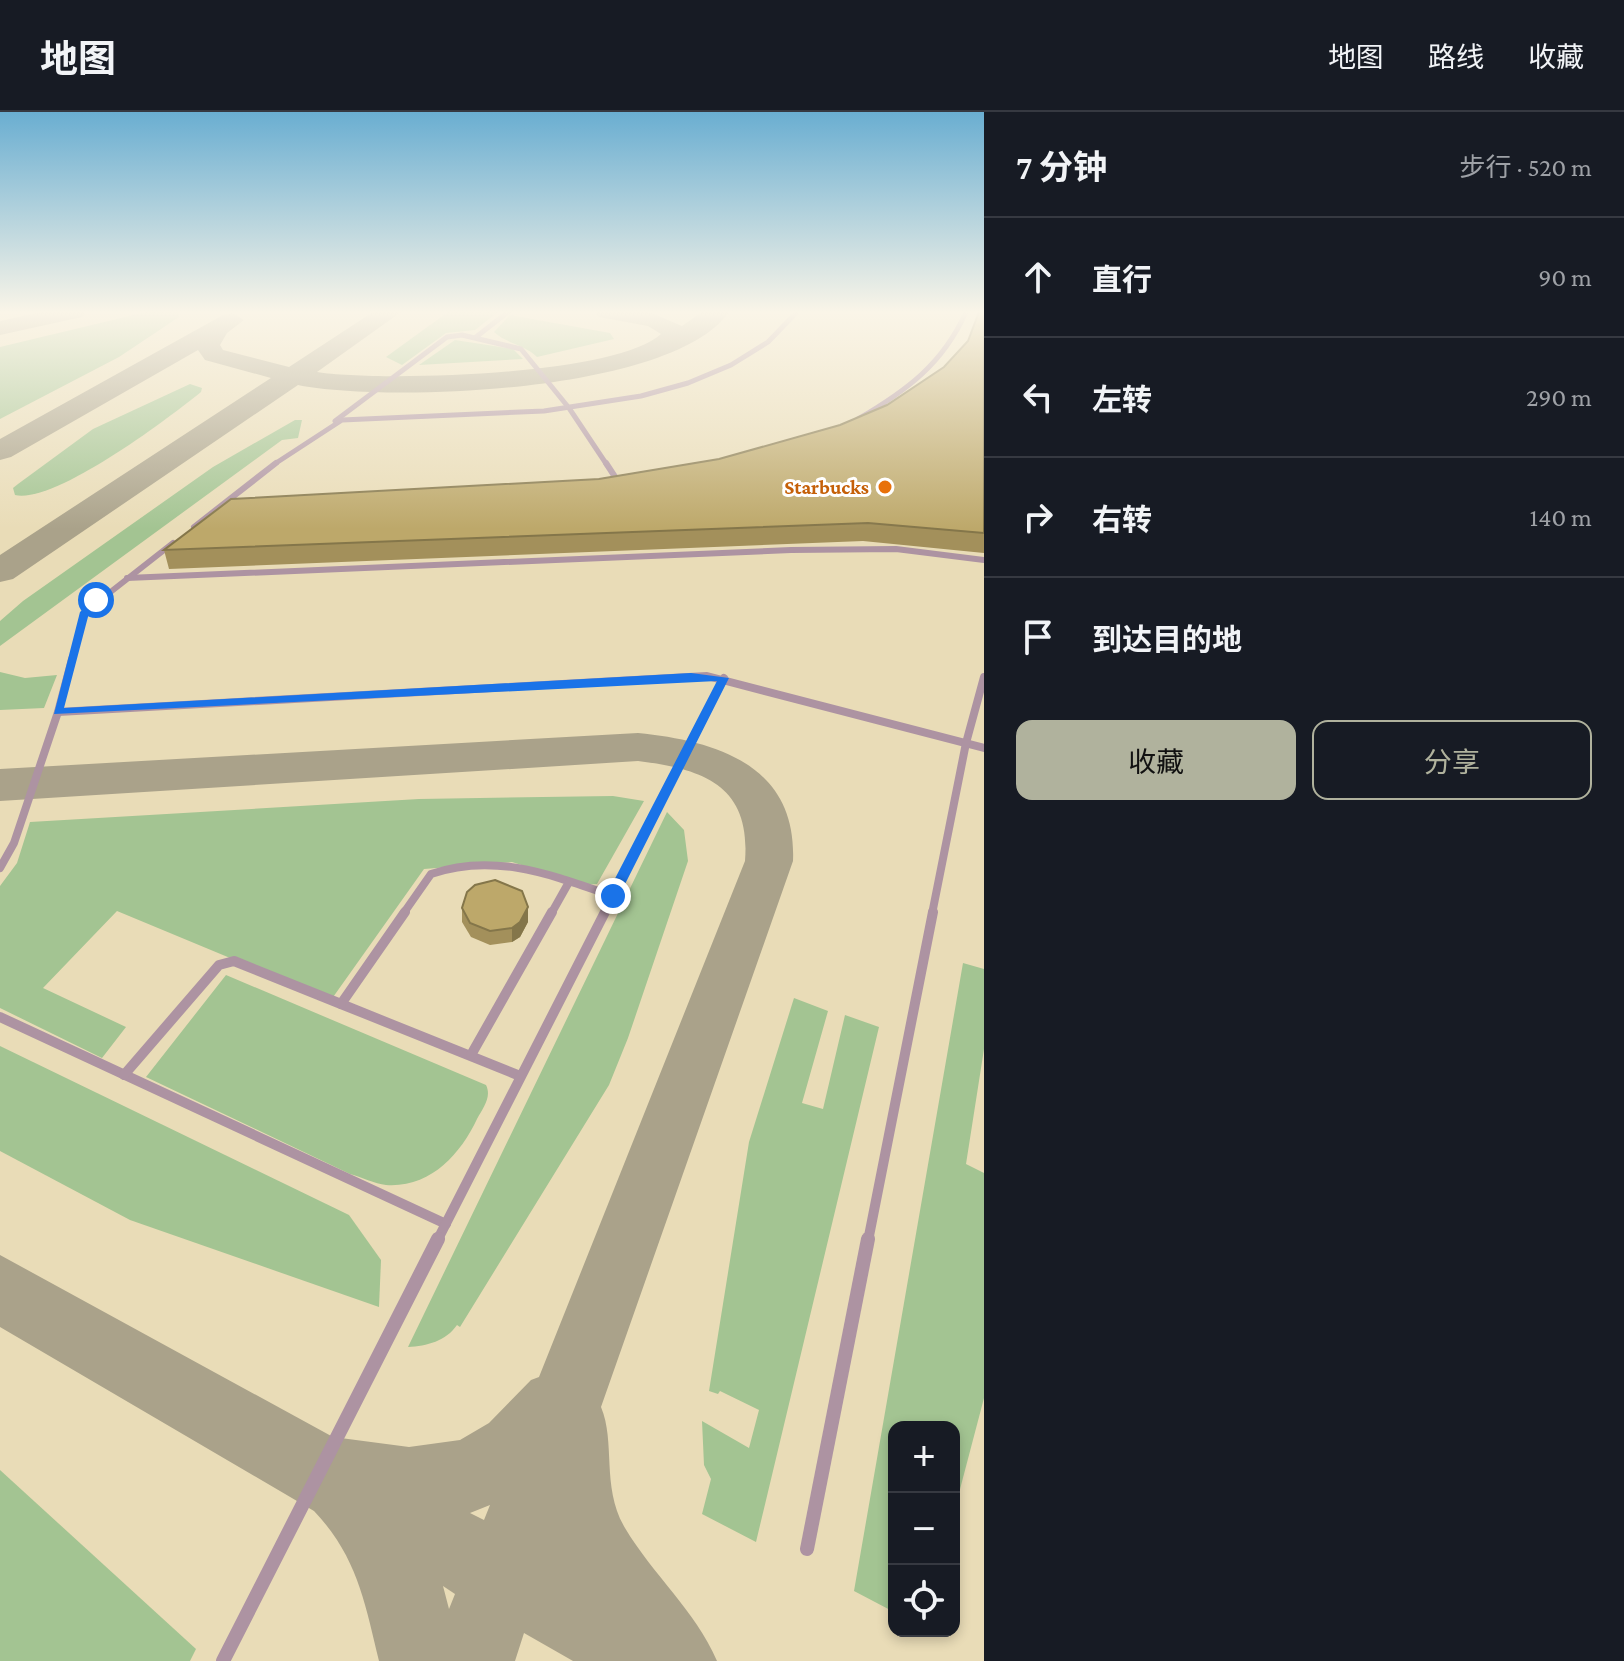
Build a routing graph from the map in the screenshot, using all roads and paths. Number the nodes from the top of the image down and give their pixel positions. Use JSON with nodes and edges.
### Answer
{"nodes":[{"id":1,"x":384,"y":384,"type":"edge"},
{"id":2,"x":550,"y":384,"type":"edge"},
{"id":3,"x":674,"y":384,"type":"edge"},
{"id":4,"x":912,"y":384,"type":"edge"},
{"id":5,"x":569,"y":408,"type":"junction"},
{"id":6,"x":854,"y":421,"type":"edge"},
{"id":7,"x":329,"y":425,"type":"junction"},
{"id":8,"x":630,"y":481,"type":"edge"},
{"id":9,"x":619,"y":483,"type":"junction"},
{"id":10,"x":604,"y":485,"type":"edge"},
{"id":11,"x":236,"y":506,"type":"edge"},
{"id":12,"x":222,"y":507,"type":"junction"},
{"id":13,"x":984,"y":560,"type":"edge"},
{"id":14,"x":127,"y":578,"type":"junction"},
{"id":15,"x":984,"y":677,"type":"edge"},
{"id":16,"x":724,"y":678,"type":"junction"},
{"id":17,"x":58,"y":712,"type":"junction"},
{"id":18,"x":966,"y":743,"type":"junction"},
{"id":19,"x":984,"y":748,"type":"edge"},
{"id":20,"x":0,"y":868,"type":"edge"},
{"id":21,"x":569,"y":882,"type":"junction"},
{"id":22,"x":613,"y":896,"type":"junction"},
{"id":23,"x":341,"y":1004,"type":"junction"},
{"id":24,"x":0,"y":1017,"type":"edge"},
{"id":25,"x":471,"y":1055,"type":"junction"},
{"id":26,"x":124,"y":1075,"type":"junction"},
{"id":27,"x":520,"y":1076,"type":"junction"},
{"id":28,"x":446,"y":1224,"type":"junction"},
{"id":29,"x":807,"y":1549,"type":"dead end"},
{"id":30,"x":223,"y":1661,"type":"edge"}],
"edges":[{"from":1,"to":7,"type":"lane"},
{"from":2,"to":5,"type":"lane"},
{"from":3,"to":5,"type":"lane"},
{"from":4,"to":6,"type":"lane"},
{"from":5,"to":7,"type":"lane"},
{"from":5,"to":9,"type":"lane"},
{"from":7,"to":12,"type":"lane"},
{"from":8,"to":9,"type":"lane"},
{"from":9,"to":10,"type":"lane"},
{"from":11,"to":12,"type":"lane"},
{"from":12,"to":14,"type":"lane"},
{"from":13,"to":14,"type":"lane"},
{"from":14,"to":17,"type":"lane"},
{"from":15,"to":18,"type":"lane"},
{"from":16,"to":17,"type":"lane"},
{"from":16,"to":18,"type":"lane"},
{"from":16,"to":22,"type":"lane"},
{"from":17,"to":20,"type":"lane"},
{"from":18,"to":19,"type":"lane"},
{"from":18,"to":29,"type":"lane"},
{"from":21,"to":22,"type":"lane"},
{"from":21,"to":23,"type":"lane"},
{"from":21,"to":25,"type":"lane"},
{"from":22,"to":27,"type":"lane"},
{"from":23,"to":25,"type":"lane"},
{"from":23,"to":26,"type":"lane"},
{"from":24,"to":26,"type":"lane"},
{"from":25,"to":27,"type":"lane"},
{"from":26,"to":28,"type":"lane"},
{"from":27,"to":28,"type":"lane"},
{"from":28,"to":30,"type":"lane"}]}
